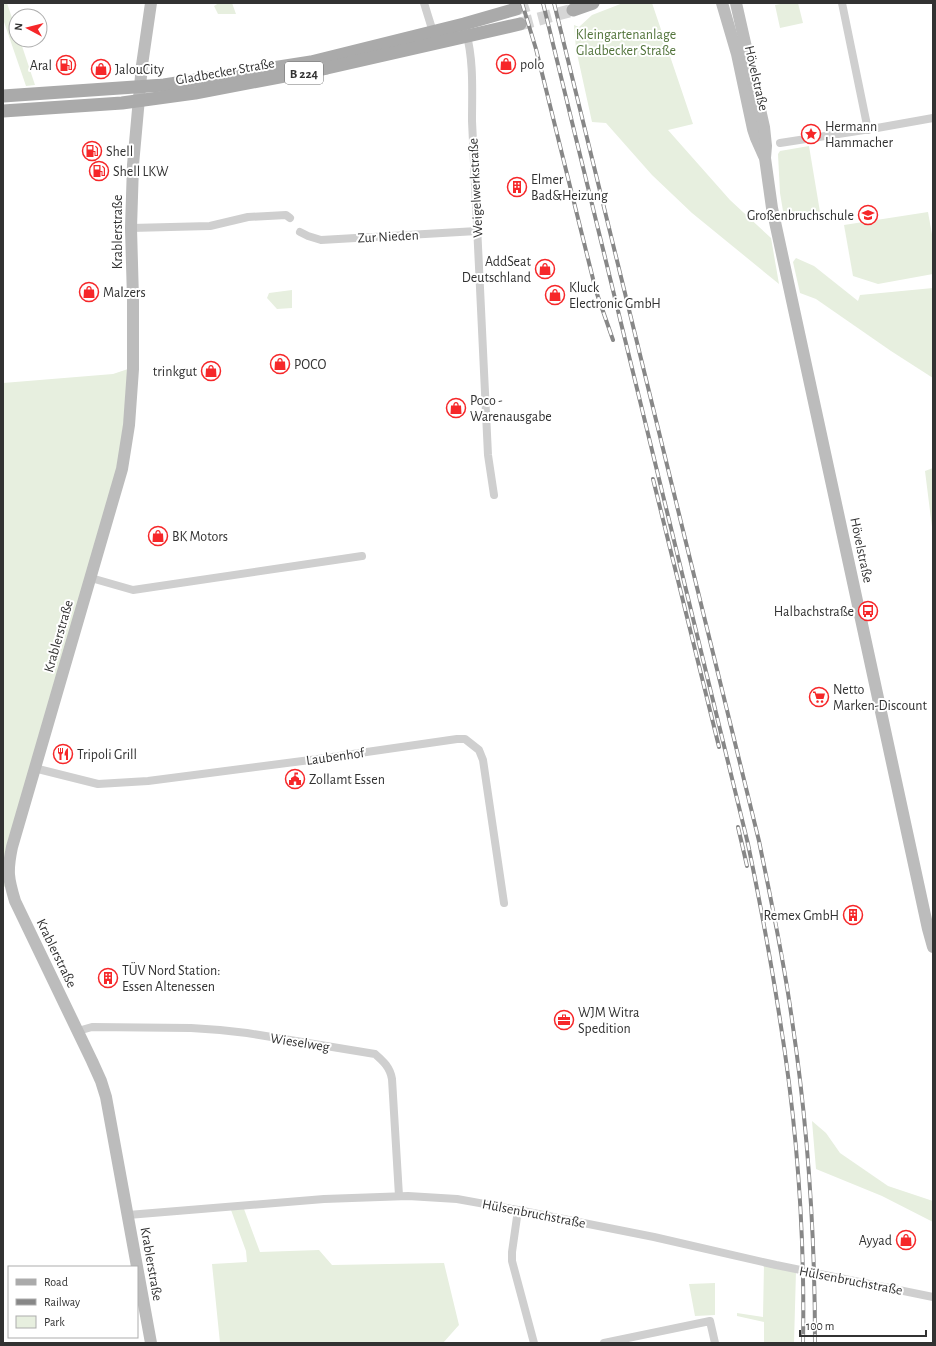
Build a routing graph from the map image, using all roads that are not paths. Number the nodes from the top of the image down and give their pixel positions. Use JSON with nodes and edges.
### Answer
{"nodes":[{"id":1,"x":151,"y":3,"type":"edge"},
{"id":2,"x":424,"y":3,"type":"edge"},
{"id":3,"x":593,"y":3,"type":"edge"},
{"id":4,"x":722,"y":3,"type":"edge"},
{"id":5,"x":736,"y":3,"type":"edge"},
{"id":6,"x":842,"y":3,"type":"edge"},
{"id":7,"x":516,"y":9,"type":"tunnel mouth"},
{"id":8,"x":573,"y":10,"type":"tunnel mouth"},
{"id":9,"x":520,"y":24,"type":"tunnel mouth"},
{"id":10,"x":466,"y":30,"type":"junction"},
{"id":11,"x":433,"y":32,"type":"junction"},
{"id":12,"x":140,"y":86,"type":"junction"},
{"id":13,"x":3,"y":96,"type":"edge"},
{"id":14,"x":139,"y":101,"type":"junction"},
{"id":15,"x":3,"y":110,"type":"edge"},
{"id":16,"x":933,"y":118,"type":"edge"},
{"id":17,"x":868,"y":130,"type":"junction"},
{"id":18,"x":780,"y":143,"type":"dead end"},
{"id":19,"x":765,"y":158,"type":"junction"},
{"id":20,"x":290,"y":218,"type":"dead end"},
{"id":21,"x":131,"y":228,"type":"junction"},
{"id":22,"x":477,"y":231,"type":"junction"},
{"id":23,"x":300,"y":232,"type":"dead end"},
{"id":24,"x":494,"y":495,"type":"dead end"},
{"id":25,"x":362,"y":556,"type":"dead end"},
{"id":26,"x":90,"y":578,"type":"junction"},
{"id":27,"x":34,"y":768,"type":"junction"},
{"id":28,"x":7,"y":889,"type":"edge"},
{"id":29,"x":504,"y":903,"type":"dead end"},
{"id":30,"x":933,"y":947,"type":"edge"},
{"id":31,"x":78,"y":1031,"type":"junction"},
{"id":32,"x":399,"y":1196,"type":"junction"},
{"id":33,"x":518,"y":1210,"type":"junction"},
{"id":34,"x":128,"y":1215,"type":"junction"},
{"id":35,"x":137,"y":1266,"type":"edge"},
{"id":36,"x":138,"y":1271,"type":"edge"},
{"id":37,"x":933,"y":1297,"type":"edge"},
{"id":38,"x":151,"y":1343,"type":"edge"},
{"id":39,"x":534,"y":1343,"type":"edge"},
{"id":40,"x":604,"y":1343,"type":"edge"},
{"id":41,"x":714,"y":1343,"type":"edge"}],
"edges":[{"from":1,"to":12,"type":"street","name":"Krablerstraße"},
{"from":2,"to":11,"type":"street"},
{"from":3,"to":8,"type":"main road"},
{"from":4,"to":19,"type":"street","name":"Hövelstraße"},
{"from":5,"to":19,"type":"street","name":"Hövelstraße"},
{"from":6,"to":17,"type":"street"},
{"from":7,"to":10,"type":"main road","name":"Gladbecker Straße","number":"B 224"},
{"from":9,"to":10,"type":"main road","name":"Gladbecker Straße","number":"B 224"},
{"from":10,"to":11,"type":"main road","name":"Gladbecker Straße","number":"B 224"},
{"from":10,"to":14,"type":"main road","name":"Gladbecker Straße","number":"B 224"},
{"from":10,"to":22,"type":"street","name":"Weigelwerkstraße"},
{"from":11,"to":12,"type":"main road","name":"Gladbecker Straße","number":"B 224"},
{"from":12,"to":13,"type":"main road","name":"Gladbecker Straße","number":"B 224"},
{"from":12,"to":14,"type":"street","name":"Krablerstraße"},
{"from":14,"to":15,"type":"main road","name":"Gladbecker Straße","number":"B 224"},
{"from":14,"to":21,"type":"street","name":"Krablerstraße"},
{"from":16,"to":17,"type":"street"},
{"from":17,"to":18,"type":"street"},
{"from":19,"to":30,"type":"street","name":"Hövelstraße"},
{"from":20,"to":21,"type":"street"},
{"from":21,"to":26,"type":"street","name":"Krablerstraße"},
{"from":22,"to":23,"type":"street","name":"Zur Nieden"},
{"from":22,"to":24,"type":"street","name":"Weigelwerkstraße"},
{"from":25,"to":26,"type":"street"},
{"from":26,"to":27,"type":"street","name":"Krablerstraße"},
{"from":27,"to":28,"type":"street","name":"Krablerstraße"},
{"from":27,"to":29,"type":"street","name":"Laubenhof"},
{"from":28,"to":31,"type":"street","name":"Krablerstraße"},
{"from":31,"to":32,"type":"street","name":"Wieselweg"},
{"from":31,"to":34,"type":"street","name":"Krablerstraße"},
{"from":32,"to":33,"type":"street","name":"Hülsenbruchstraße"},
{"from":32,"to":34,"type":"street","name":"Hülsenbruchstraße"},
{"from":33,"to":37,"type":"street","name":"Hülsenbruchstraße"},
{"from":33,"to":39,"type":"street"},
{"from":34,"to":35,"type":"street","name":"Krablerstraße"},
{"from":36,"to":38,"type":"street","name":"Krablerstraße"},
{"from":40,"to":41,"type":"street"}]}
